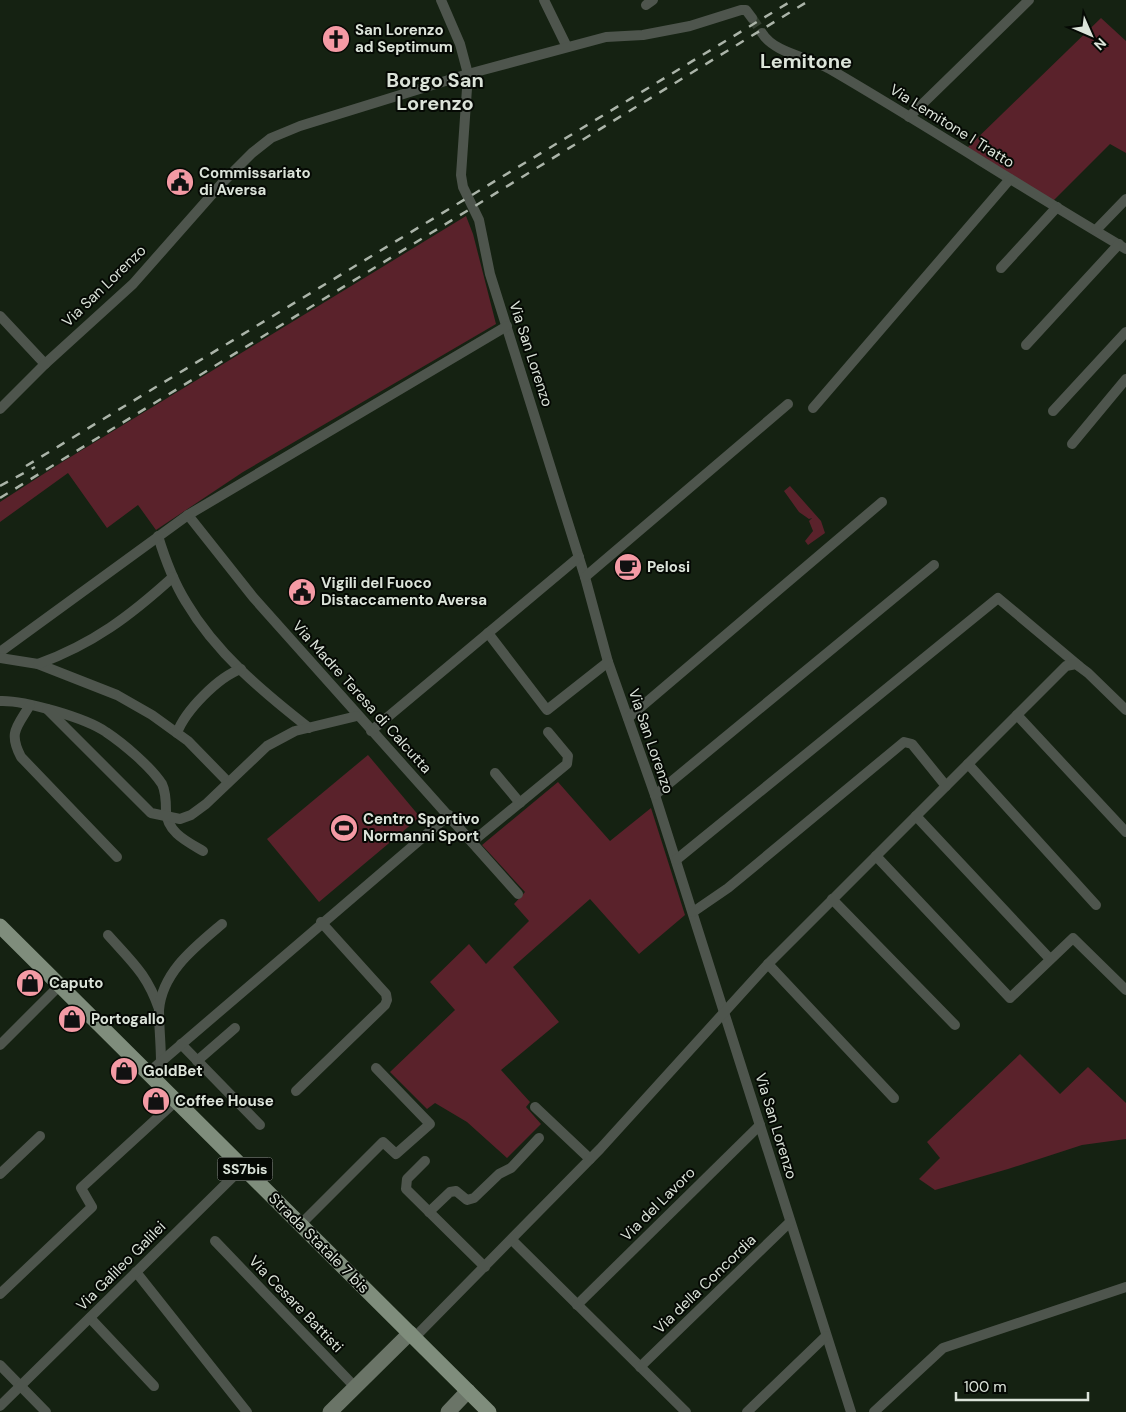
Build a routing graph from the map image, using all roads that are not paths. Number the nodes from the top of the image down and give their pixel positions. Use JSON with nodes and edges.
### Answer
{"nodes":[{"id":1,"x":441,"y":0,"type":"edge"},
{"id":2,"x":544,"y":0,"type":"edge"},
{"id":3,"x":1030,"y":0,"type":"edge"},
{"id":4,"x":752,"y":18,"type":"tunnel mouth"},
{"id":5,"x":762,"y":33,"type":"tunnel mouth"},
{"id":6,"x":566,"y":47,"type":"junction"},
{"id":7,"x":468,"y":74,"type":"junction"},
{"id":8,"x":909,"y":117,"type":"junction"},
{"id":9,"x":1010,"y":179,"type":"junction"},
{"id":10,"x":1126,"y":199,"type":"edge"},
{"id":11,"x":1057,"y":207,"type":"junction"},
{"id":12,"x":1096,"y":230,"type":"junction"},
{"id":13,"x":1122,"y":246,"type":"edge"},
{"id":14,"x":1001,"y":268,"type":"dead end"},
{"id":15,"x":0,"y":316,"type":"edge"},
{"id":16,"x":507,"y":326,"type":"junction"},
{"id":17,"x":1126,"y":332,"type":"edge"},
{"id":18,"x":1026,"y":345,"type":"dead end"},
{"id":19,"x":45,"y":364,"type":"junction"},
{"id":20,"x":1126,"y":379,"type":"edge"},
{"id":21,"x":788,"y":404,"type":"dead end"},
{"id":22,"x":813,"y":408,"type":"dead end"},
{"id":23,"x":0,"y":409,"type":"edge"},
{"id":24,"x":1053,"y":411,"type":"dead end"},
{"id":25,"x":1072,"y":444,"type":"dead end"},
{"id":26,"x":882,"y":502,"type":"dead end"},
{"id":27,"x":188,"y":515,"type":"junction"},
{"id":28,"x":158,"y":536,"type":"junction"},
{"id":29,"x":579,"y":557,"type":"junction"},
{"id":30,"x":934,"y":565,"type":"dead end"},
{"id":31,"x":173,"y":577,"type":"junction"},
{"id":32,"x":585,"y":577,"type":"junction"},
{"id":33,"x":488,"y":634,"type":"junction"},
{"id":34,"x":0,"y":652,"type":"edge"},
{"id":35,"x":0,"y":658,"type":"edge"},
{"id":36,"x":608,"y":662,"type":"junction"},
{"id":37,"x":38,"y":664,"type":"junction"},
{"id":38,"x":240,"y":669,"type":"junction"},
{"id":39,"x":1088,"y":673,"type":"junction"},
{"id":40,"x":0,"y":701,"type":"edge"},
{"id":41,"x":30,"y":705,"type":"junction"},
{"id":42,"x":47,"y":710,"type":"junction"},
{"id":43,"x":1126,"y":710,"type":"edge"},
{"id":44,"x":1017,"y":715,"type":"junction"},
{"id":45,"x":358,"y":716,"type":"junction"},
{"id":46,"x":628,"y":718,"type":"junction"},
{"id":47,"x":309,"y":728,"type":"junction"},
{"id":48,"x":371,"y":731,"type":"junction"},
{"id":49,"x":548,"y":732,"type":"dead end"},
{"id":50,"x":177,"y":733,"type":"junction"},
{"id":51,"x":968,"y":764,"type":"junction"},
{"id":52,"x":495,"y":773,"type":"dead end"},
{"id":53,"x":228,"y":782,"type":"junction"},
{"id":54,"x":946,"y":786,"type":"junction"},
{"id":55,"x":655,"y":795,"type":"junction"},
{"id":56,"x":520,"y":803,"type":"junction"},
{"id":57,"x":449,"y":815,"type":"junction"},
{"id":58,"x":916,"y":816,"type":"junction"},
{"id":59,"x":167,"y":818,"type":"junction"},
{"id":60,"x":1126,"y":832,"type":"edge"},
{"id":61,"x":472,"y":842,"type":"junction"},
{"id":62,"x":203,"y":851,"type":"dead end"},
{"id":63,"x":876,"y":856,"type":"junction"},
{"id":64,"x":118,"y":857,"type":"dead end"},
{"id":65,"x":676,"y":860,"type":"junction"},
{"id":66,"x":518,"y":894,"type":"dead end"},
{"id":67,"x":832,"y":899,"type":"junction"},
{"id":68,"x":1096,"y":905,"type":"dead end"},
{"id":69,"x":693,"y":912,"type":"junction"},
{"id":70,"x":321,"y":922,"type":"junction"},
{"id":71,"x":222,"y":924,"type":"dead end"},
{"id":72,"x":0,"y":926,"type":"edge"},
{"id":73,"x":108,"y":936,"type":"dead end"},
{"id":74,"x":1050,"y":958,"type":"junction"},
{"id":75,"x":768,"y":964,"type":"junction"},
{"id":76,"x":59,"y":986,"type":"junction"},
{"id":77,"x":1126,"y":990,"type":"edge"},
{"id":78,"x":160,"y":1009,"type":"junction"},
{"id":79,"x":725,"y":1013,"type":"junction"},
{"id":80,"x":955,"y":1025,"type":"dead end"},
{"id":81,"x":235,"y":1028,"type":"dead end"},
{"id":82,"x":181,"y":1044,"type":"junction"},
{"id":83,"x":0,"y":1045,"type":"edge"},
{"id":84,"x":197,"y":1061,"type":"junction"},
{"id":85,"x":161,"y":1062,"type":"junction"},
{"id":86,"x":376,"y":1068,"type":"dead end"},
{"id":87,"x":149,"y":1072,"type":"junction"},
{"id":88,"x":296,"y":1091,"type":"dead end"},
{"id":89,"x":894,"y":1098,"type":"dead end"},
{"id":90,"x":177,"y":1100,"type":"junction"},
{"id":91,"x":535,"y":1107,"type":"dead end"},
{"id":92,"x":260,"y":1125,"type":"dead end"},
{"id":93,"x":760,"y":1125,"type":"junction"},
{"id":94,"x":40,"y":1136,"type":"dead end"},
{"id":95,"x":539,"y":1138,"type":"dead end"},
{"id":96,"x":590,"y":1159,"type":"junction"},
{"id":97,"x":425,"y":1161,"type":"dead end"},
{"id":98,"x":243,"y":1167,"type":"junction"},
{"id":99,"x":0,"y":1174,"type":"edge"},
{"id":100,"x":430,"y":1212,"type":"junction"},
{"id":101,"x":790,"y":1222,"type":"junction"},
{"id":102,"x":301,"y":1224,"type":"junction"},
{"id":103,"x":512,"y":1240,"type":"junction"},
{"id":104,"x":215,"y":1241,"type":"dead end"},
{"id":105,"x":485,"y":1267,"type":"junction"},
{"id":106,"x":136,"y":1272,"type":"junction"},
{"id":107,"x":1126,"y":1287,"type":"edge"},
{"id":108,"x":0,"y":1294,"type":"edge"},
{"id":109,"x":577,"y":1305,"type":"junction"},
{"id":110,"x":90,"y":1318,"type":"junction"},
{"id":111,"x":412,"y":1336,"type":"junction"},
{"id":112,"x":826,"y":1336,"type":"junction"},
{"id":113,"x":0,"y":1365,"type":"edge"},
{"id":114,"x":640,"y":1367,"type":"junction"},
{"id":115,"x":20,"y":1386,"type":"junction"},
{"id":116,"x":154,"y":1386,"type":"dead end"},
{"id":117,"x":355,"y":1387,"type":"junction"},
{"id":118,"x":468,"y":1391,"type":"junction"},
{"id":119,"x":0,"y":1406,"type":"edge"},
{"id":120,"x":46,"y":1412,"type":"edge"},
{"id":121,"x":247,"y":1412,"type":"edge"},
{"id":122,"x":330,"y":1412,"type":"edge"},
{"id":123,"x":448,"y":1412,"type":"edge"},
{"id":124,"x":489,"y":1412,"type":"edge"},
{"id":125,"x":686,"y":1412,"type":"edge"},
{"id":126,"x":747,"y":1412,"type":"edge"},
{"id":127,"x":851,"y":1412,"type":"edge"},
{"id":128,"x":874,"y":1412,"type":"edge"}],
"edges":[{"from":1,"to":7,"type":"street","name":"Via San Lorenzo"},
{"from":2,"to":6,"type":"street"},
{"from":3,"to":8,"type":"street"},
{"from":4,"to":6,"type":"street"},
{"from":5,"to":8,"type":"street","name":"Via Lemitone I Tratto"},
{"from":6,"to":7,"type":"street"},
{"from":7,"to":16,"type":"street","name":"Via San Lorenzo"},
{"from":7,"to":19,"type":"street","name":"Via San Lorenzo"},
{"from":8,"to":9,"type":"street","name":"Via Lemitone I Tratto"},
{"from":9,"to":11,"type":"street","name":"Via Lemitone I Tratto"},
{"from":9,"to":22,"type":"street"},
{"from":10,"to":12,"type":"street"},
{"from":11,"to":12,"type":"street","name":"Via Lemitone I Tratto"},
{"from":11,"to":14,"type":"street"},
{"from":12,"to":13,"type":"street","name":"Via Lemitone I Tratto"},
{"from":13,"to":18,"type":"street"},
{"from":15,"to":19,"type":"street"},
{"from":16,"to":27,"type":"street"},
{"from":16,"to":29,"type":"street","name":"Via San Lorenzo"},
{"from":17,"to":24,"type":"street"},
{"from":19,"to":23,"type":"street","name":"Via San Lorenzo"},
{"from":20,"to":25,"type":"street"},
{"from":21,"to":32,"type":"street"},
{"from":26,"to":46,"type":"street"},
{"from":27,"to":28,"type":"street"},
{"from":27,"to":45,"type":"street","name":"Via Madre Teresa di Calcutta"},
{"from":28,"to":31,"type":"street"},
{"from":28,"to":34,"type":"street"},
{"from":29,"to":32,"type":"street","name":"Via San Lorenzo"},
{"from":29,"to":33,"type":"street"},
{"from":30,"to":55,"type":"street"},
{"from":31,"to":37,"type":"street"},
{"from":31,"to":38,"type":"street"},
{"from":32,"to":36,"type":"street","name":"Via San Lorenzo"},
{"from":33,"to":36,"type":"street"},
{"from":33,"to":48,"type":"street"},
{"from":35,"to":37,"type":"street"},
{"from":36,"to":46,"type":"street","name":"Via San Lorenzo"},
{"from":37,"to":50,"type":"street"},
{"from":38,"to":47,"type":"street"},
{"from":38,"to":50,"type":"street"},
{"from":39,"to":43,"type":"street"},
{"from":39,"to":44,"type":"street"},
{"from":39,"to":65,"type":"street"},
{"from":40,"to":41,"type":"street"},
{"from":41,"to":42,"type":"street"},
{"from":41,"to":64,"type":"street"},
{"from":42,"to":59,"type":"street"},
{"from":42,"to":59,"type":"street"},
{"from":44,"to":51,"type":"street"},
{"from":44,"to":60,"type":"street"},
{"from":45,"to":47,"type":"street"},
{"from":45,"to":48,"type":"street","name":"Via Madre Teresa di Calcutta"},
{"from":46,"to":55,"type":"street","name":"Via San Lorenzo"},
{"from":47,"to":53,"type":"street"},
{"from":48,"to":57,"type":"street","name":"Via Madre Teresa di Calcutta"},
{"from":49,"to":56,"type":"street"},
{"from":50,"to":53,"type":"street"},
{"from":51,"to":54,"type":"street"},
{"from":51,"to":68,"type":"street"},
{"from":52,"to":56,"type":"street"},
{"from":53,"to":59,"type":"street"},
{"from":54,"to":58,"type":"street"},
{"from":54,"to":69,"type":"street"},
{"from":55,"to":65,"type":"street","name":"Via San Lorenzo"},
{"from":56,"to":61,"type":"street"},
{"from":57,"to":61,"type":"street","name":"Via Madre Teresa di Calcutta"},
{"from":57,"to":70,"type":"street"},
{"from":58,"to":63,"type":"street"},
{"from":58,"to":74,"type":"street"},
{"from":59,"to":62,"type":"street"},
{"from":61,"to":66,"type":"street","name":"Via Madre Teresa di Calcutta"},
{"from":63,"to":67,"type":"street"},
{"from":63,"to":74,"type":"street"},
{"from":65,"to":69,"type":"street","name":"Via San Lorenzo"},
{"from":67,"to":75,"type":"street"},
{"from":67,"to":80,"type":"street"},
{"from":69,"to":79,"type":"street","name":"Via San Lorenzo"},
{"from":70,"to":82,"type":"street"},
{"from":70,"to":88,"type":"street"},
{"from":71,"to":78,"type":"street"},
{"from":72,"to":76,"type":"main road","name":"Strada Statale 7 bis","number":"SS7bis"},
{"from":73,"to":78,"type":"street"},
{"from":74,"to":77,"type":"street"},
{"from":75,"to":79,"type":"street"},
{"from":75,"to":89,"type":"street"},
{"from":76,"to":83,"type":"street"},
{"from":76,"to":87,"type":"main road","name":"Strada Statale 7 bis","number":"SS7bis"},
{"from":78,"to":85,"type":"street"},
{"from":79,"to":93,"type":"street","name":"Via San Lorenzo"},
{"from":79,"to":96,"type":"street"},
{"from":81,"to":84,"type":"street"},
{"from":82,"to":84,"type":"street"},
{"from":82,"to":85,"type":"street"},
{"from":84,"to":92,"type":"street"},
{"from":85,"to":87,"type":"street"},
{"from":86,"to":102,"type":"street"},
{"from":87,"to":90,"type":"main road","name":"Strada Statale 7 bis","number":"SS7bis"},
{"from":90,"to":98,"type":"main road","name":"Strada Statale 7 bis","number":"SS7bis"},
{"from":90,"to":108,"type":"street"},
{"from":91,"to":96,"type":"street"},
{"from":93,"to":101,"type":"street","name":"Via San Lorenzo"},
{"from":93,"to":109,"type":"street","name":"Via del Lavoro"},
{"from":94,"to":99,"type":"street"},
{"from":95,"to":100,"type":"street"},
{"from":96,"to":103,"type":"street"},
{"from":97,"to":100,"type":"street"},
{"from":98,"to":102,"type":"main road","name":"Strada Statale 7 bis","number":"SS7bis"},
{"from":98,"to":106,"type":"street","name":"Via Galileo Galilei"},
{"from":100,"to":105,"type":"street"},
{"from":101,"to":112,"type":"street","name":"Via San Lorenzo"},
{"from":101,"to":114,"type":"street","name":"Via della Concordia"},
{"from":102,"to":111,"type":"main road","name":"Strada Statale 7 bis","number":"SS7bis"},
{"from":103,"to":105,"type":"street"},
{"from":103,"to":109,"type":"street"},
{"from":104,"to":117,"type":"street","name":"Via Cesare Battisti"},
{"from":105,"to":111,"type":"street"},
{"from":106,"to":110,"type":"street","name":"Via Galileo Galilei"},
{"from":106,"to":121,"type":"street"},
{"from":107,"to":128,"type":"street"},
{"from":109,"to":114,"type":"street"},
{"from":110,"to":115,"type":"street","name":"Via Galileo Galilei"},
{"from":110,"to":116,"type":"street"},
{"from":111,"to":117,"type":"street"},
{"from":111,"to":118,"type":"main road","name":"Strada Statale 7 bis","number":"SS7bis"},
{"from":112,"to":126,"type":"street"},
{"from":112,"to":127,"type":"street","name":"Via San Lorenzo"},
{"from":113,"to":115,"type":"street"},
{"from":114,"to":125,"type":"street"},
{"from":115,"to":119,"type":"street","name":"Via Galileo Galilei"},
{"from":115,"to":120,"type":"street"},
{"from":117,"to":122,"type":"street"},
{"from":118,"to":123,"type":"street"},
{"from":118,"to":124,"type":"main road","name":"Strada Statale 7 bis","number":"SS7bis"}]}
